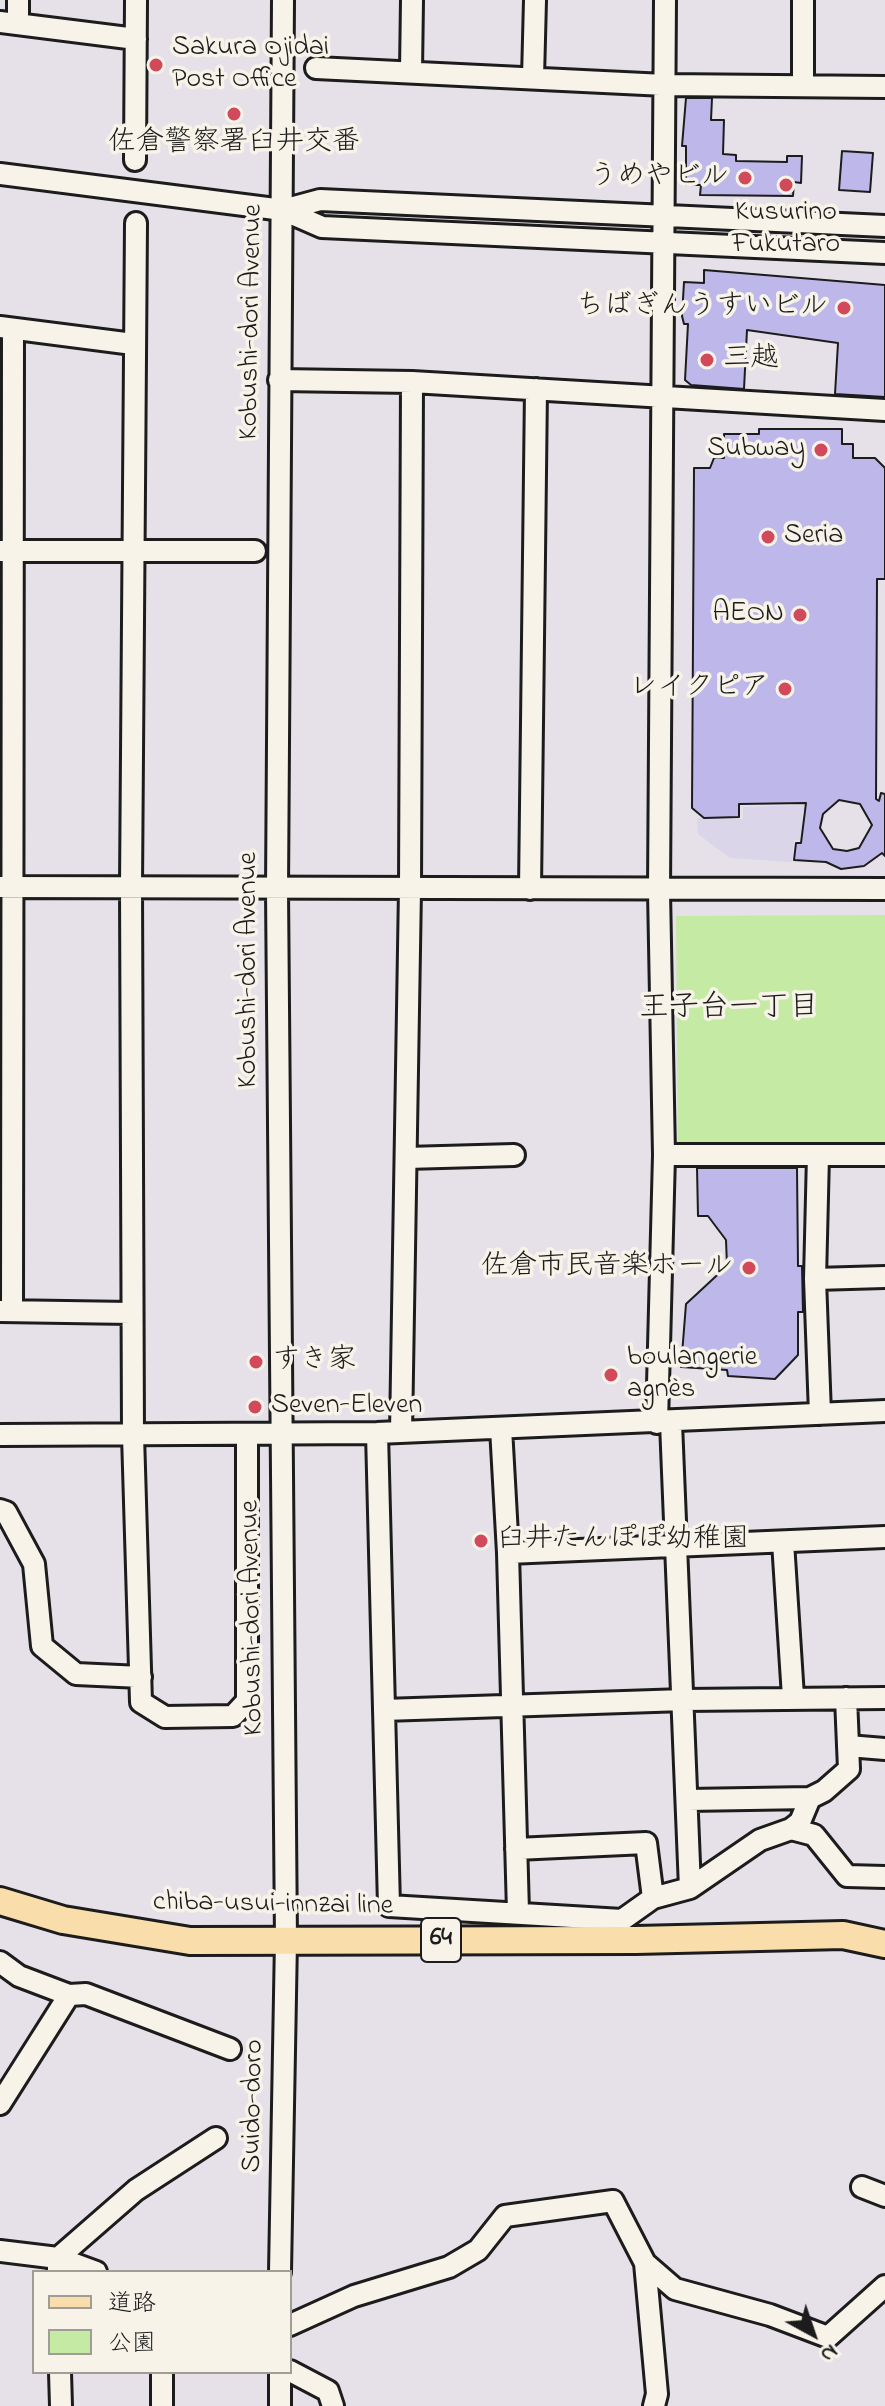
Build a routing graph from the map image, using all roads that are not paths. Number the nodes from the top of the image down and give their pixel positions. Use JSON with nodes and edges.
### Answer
{"nodes":[{"id":1,"x":18,"y":0,"type":"edge"},
{"id":2,"x":136,"y":0,"type":"edge"},
{"id":3,"x":283,"y":0,"type":"edge"},
{"id":4,"x":412,"y":0,"type":"edge"},
{"id":5,"x":535,"y":0,"type":"edge"},
{"id":6,"x":665,"y":0,"type":"edge"},
{"id":7,"x":803,"y":0,"type":"edge"},
{"id":8,"x":9,"y":23,"type":"edge"},
{"id":9,"x":136,"y":39,"type":"junction"},
{"id":10,"x":316,"y":68,"type":"dead end"},
{"id":11,"x":411,"y":71,"type":"junction"},
{"id":12,"x":533,"y":78,"type":"junction"},
{"id":13,"x":665,"y":85,"type":"junction"},
{"id":14,"x":803,"y":86,"type":"junction"},
{"id":15,"x":885,"y":87,"type":"edge"},
{"id":16,"x":135,"y":160,"type":"dead end"},
{"id":17,"x":0,"y":174,"type":"edge"},
{"id":18,"x":283,"y":210,"type":"junction"},
{"id":19,"x":662,"y":213,"type":"junction"},
{"id":20,"x":136,"y":223,"type":"dead end"},
{"id":21,"x":885,"y":226,"type":"edge"},
{"id":22,"x":662,"y":243,"type":"junction"},
{"id":23,"x":885,"y":253,"type":"edge"},
{"id":24,"x":6,"y":328,"type":"edge"},
{"id":25,"x":133,"y":344,"type":"junction"},
{"id":26,"x":279,"y":380,"type":"junction"},
{"id":27,"x":412,"y":382,"type":"junction"},
{"id":28,"x":536,"y":389,"type":"junction"},
{"id":29,"x":663,"y":398,"type":"junction"},
{"id":30,"x":885,"y":410,"type":"edge"},
{"id":31,"x":6,"y":551,"type":"edge"},
{"id":32,"x":255,"y":551,"type":"dead end"},
{"id":33,"x":133,"y":552,"type":"junction"},
{"id":34,"x":131,"y":886,"type":"junction"},
{"id":35,"x":5,"y":887,"type":"edge"},
{"id":36,"x":410,"y":889,"type":"junction"},
{"id":37,"x":530,"y":889,"type":"junction"},
{"id":38,"x":885,"y":889,"type":"edge"},
{"id":39,"x":277,"y":890,"type":"junction"},
{"id":40,"x":659,"y":891,"type":"junction"},
{"id":41,"x":514,"y":1155,"type":"dead end"},
{"id":42,"x":664,"y":1155,"type":"junction"},
{"id":43,"x":818,"y":1155,"type":"junction"},
{"id":44,"x":885,"y":1155,"type":"edge"},
{"id":45,"x":406,"y":1158,"type":"junction"},
{"id":46,"x":885,"y":1277,"type":"edge"},
{"id":47,"x":815,"y":1279,"type":"junction"},
{"id":48,"x":6,"y":1311,"type":"edge"},
{"id":49,"x":131,"y":1313,"type":"junction"},
{"id":50,"x":885,"y":1411,"type":"edge"},
{"id":51,"x":820,"y":1414,"type":"junction"},
{"id":52,"x":664,"y":1423,"type":"junction"},
{"id":53,"x":501,"y":1428,"type":"junction"},
{"id":54,"x":401,"y":1432,"type":"junction"},
{"id":55,"x":377,"y":1433,"type":"junction"},
{"id":56,"x":247,"y":1434,"type":"junction"},
{"id":57,"x":280,"y":1434,"type":"junction"},
{"id":58,"x":0,"y":1435,"type":"edge"},
{"id":59,"x":133,"y":1435,"type":"junction"},
{"id":60,"x":0,"y":1510,"type":"edge"},
{"id":61,"x":885,"y":1537,"type":"edge"},
{"id":62,"x":783,"y":1542,"type":"junction"},
{"id":63,"x":677,"y":1546,"type":"junction"},
{"id":64,"x":508,"y":1553,"type":"junction"},
{"id":65,"x":141,"y":1677,"type":"junction"},
{"id":66,"x":793,"y":1697,"type":"junction"},
{"id":67,"x":846,"y":1698,"type":"junction"},
{"id":68,"x":885,"y":1698,"type":"edge"},
{"id":69,"x":684,"y":1700,"type":"junction"},
{"id":70,"x":512,"y":1707,"type":"junction"},
{"id":71,"x":384,"y":1710,"type":"junction"},
{"id":72,"x":848,"y":1746,"type":"junction"},
{"id":73,"x":885,"y":1749,"type":"edge"},
{"id":74,"x":810,"y":1798,"type":"junction"},
{"id":75,"x":688,"y":1800,"type":"junction"},
{"id":76,"x":791,"y":1829,"type":"junction"},
{"id":77,"x":516,"y":1849,"type":"junction"},
{"id":78,"x":885,"y":1877,"type":"edge"},
{"id":79,"x":690,"y":1888,"type":"junction"},
{"id":80,"x":653,"y":1898,"type":"junction"},
{"id":81,"x":0,"y":1901,"type":"edge"},
{"id":82,"x":518,"y":1912,"type":"junction"},
{"id":83,"x":286,"y":1940,"type":"junction"},
{"id":84,"x":885,"y":1944,"type":"edge"},
{"id":85,"x":0,"y":1962,"type":"edge"},
{"id":86,"x":69,"y":1995,"type":"junction"},
{"id":87,"x":230,"y":2049,"type":"dead end"},
{"id":88,"x":0,"y":2104,"type":"edge"},
{"id":89,"x":216,"y":2138,"type":"dead end"},
{"id":90,"x":862,"y":2187,"type":"dead end"},
{"id":91,"x":885,"y":2196,"type":"edge"},
{"id":92,"x":0,"y":2251,"type":"edge"},
{"id":93,"x":645,"y":2263,"type":"junction"},
{"id":94,"x":58,"y":2265,"type":"edge"},
{"id":95,"x":85,"y":2270,"type":"edge"},
{"id":96,"x":280,"y":2270,"type":"edge"},
{"id":97,"x":885,"y":2286,"type":"edge"},
{"id":98,"x":292,"y":2324,"type":"edge"},
{"id":99,"x":292,"y":2372,"type":"edge"},
{"id":100,"x":60,"y":2374,"type":"edge"},
{"id":101,"x":162,"y":2374,"type":"edge"},
{"id":102,"x":280,"y":2374,"type":"edge"},
{"id":103,"x":61,"y":2406,"type":"edge"},
{"id":104,"x":162,"y":2406,"type":"edge"},
{"id":105,"x":280,"y":2406,"type":"edge"},
{"id":106,"x":333,"y":2406,"type":"edge"},
{"id":107,"x":654,"y":2406,"type":"edge"}],
"edges":[{"from":1,"to":8,"type":"street"},
{"from":2,"to":9,"type":"street"},
{"from":3,"to":18,"type":"street","name":"Kobushi-dori Avenue"},
{"from":4,"to":11,"type":"street"},
{"from":5,"to":12,"type":"street"},
{"from":6,"to":13,"type":"street"},
{"from":7,"to":14,"type":"street"},
{"from":8,"to":9,"type":"street"},
{"from":9,"to":16,"type":"street"},
{"from":10,"to":11,"type":"street"},
{"from":11,"to":12,"type":"street"},
{"from":12,"to":13,"type":"street"},
{"from":13,"to":14,"type":"street"},
{"from":13,"to":19,"type":"street"},
{"from":14,"to":15,"type":"street"},
{"from":17,"to":18,"type":"street"},
{"from":18,"to":19,"type":"street"},
{"from":18,"to":22,"type":"street"},
{"from":18,"to":26,"type":"street","name":"Kobushi-dori Avenue"},
{"from":19,"to":21,"type":"street"},
{"from":19,"to":22,"type":"street"},
{"from":20,"to":25,"type":"street"},
{"from":22,"to":23,"type":"street"},
{"from":22,"to":29,"type":"street"},
{"from":24,"to":25,"type":"street"},
{"from":24,"to":31,"type":"street"},
{"from":25,"to":33,"type":"street"},
{"from":26,"to":27,"type":"street"},
{"from":26,"to":39,"type":"street","name":"Kobushi-dori Avenue"},
{"from":27,"to":28,"type":"street"},
{"from":27,"to":36,"type":"street"},
{"from":28,"to":29,"type":"street"},
{"from":28,"to":37,"type":"street"},
{"from":29,"to":30,"type":"street"},
{"from":29,"to":40,"type":"street"},
{"from":31,"to":33,"type":"street"},
{"from":31,"to":35,"type":"street"},
{"from":32,"to":33,"type":"street"},
{"from":33,"to":34,"type":"street"},
{"from":34,"to":35,"type":"street"},
{"from":34,"to":39,"type":"street"},
{"from":34,"to":49,"type":"street"},
{"from":35,"to":48,"type":"street"},
{"from":36,"to":37,"type":"street"},
{"from":36,"to":39,"type":"street"},
{"from":36,"to":45,"type":"street"},
{"from":37,"to":40,"type":"street"},
{"from":38,"to":40,"type":"street"},
{"from":39,"to":57,"type":"street","name":"Kobushi-dori Avenue"},
{"from":40,"to":42,"type":"street"},
{"from":41,"to":45,"type":"street"},
{"from":42,"to":43,"type":"street"},
{"from":42,"to":52,"type":"street"},
{"from":43,"to":44,"type":"street"},
{"from":43,"to":47,"type":"street"},
{"from":45,"to":54,"type":"street"},
{"from":46,"to":47,"type":"street"},
{"from":47,"to":51,"type":"street"},
{"from":48,"to":49,"type":"street"},
{"from":49,"to":59,"type":"street"},
{"from":50,"to":51,"type":"street"},
{"from":51,"to":52,"type":"street"},
{"from":52,"to":53,"type":"street"},
{"from":52,"to":63,"type":"street"},
{"from":53,"to":54,"type":"street"},
{"from":53,"to":64,"type":"street"},
{"from":54,"to":55,"type":"street"},
{"from":55,"to":57,"type":"street"},
{"from":55,"to":71,"type":"street"},
{"from":56,"to":57,"type":"street"},
{"from":56,"to":59,"type":"street"},
{"from":56,"to":65,"type":"street"},
{"from":57,"to":83,"type":"street","name":"Kobushi-dori Avenue"},
{"from":58,"to":59,"type":"street"},
{"from":59,"to":65,"type":"street"},
{"from":60,"to":65,"type":"street"},
{"from":61,"to":62,"type":"street"},
{"from":62,"to":63,"type":"street"},
{"from":62,"to":66,"type":"street"},
{"from":63,"to":64,"type":"street"},
{"from":63,"to":69,"type":"street"},
{"from":64,"to":70,"type":"street"},
{"from":66,"to":67,"type":"street"},
{"from":66,"to":69,"type":"street"},
{"from":67,"to":68,"type":"street"},
{"from":67,"to":72,"type":"street"},
{"from":69,"to":70,"type":"street"},
{"from":69,"to":75,"type":"street"},
{"from":70,"to":71,"type":"street"},
{"from":70,"to":77,"type":"street"},
{"from":71,"to":82,"type":"street"},
{"from":72,"to":73,"type":"street"},
{"from":72,"to":74,"type":"street"},
{"from":74,"to":75,"type":"street"},
{"from":74,"to":76,"type":"street"},
{"from":75,"to":79,"type":"street"},
{"from":76,"to":78,"type":"street"},
{"from":76,"to":79,"type":"street"},
{"from":77,"to":80,"type":"street"},
{"from":77,"to":82,"type":"street"},
{"from":79,"to":80,"type":"street"},
{"from":80,"to":82,"type":"street"},
{"from":81,"to":83,"type":"main road","name":"chiba-usui-innzai line","number":"64"},
{"from":83,"to":84,"type":"main road","name":"chiba-usui-innzai line","number":"64"},
{"from":83,"to":96,"type":"street","name":"Suido-doro"},
{"from":85,"to":86,"type":"street"},
{"from":86,"to":87,"type":"street"},
{"from":86,"to":88,"type":"street"},
{"from":89,"to":94,"type":"street"},
{"from":90,"to":91,"type":"street"},
{"from":92,"to":94,"type":"street"},
{"from":93,"to":97,"type":"street"},
{"from":93,"to":98,"type":"street"},
{"from":93,"to":107,"type":"street"},
{"from":94,"to":95,"type":"street"},
{"from":99,"to":106,"type":"street"},
{"from":100,"to":103,"type":"street"},
{"from":101,"to":104,"type":"street"},
{"from":102,"to":105,"type":"street"}]}
